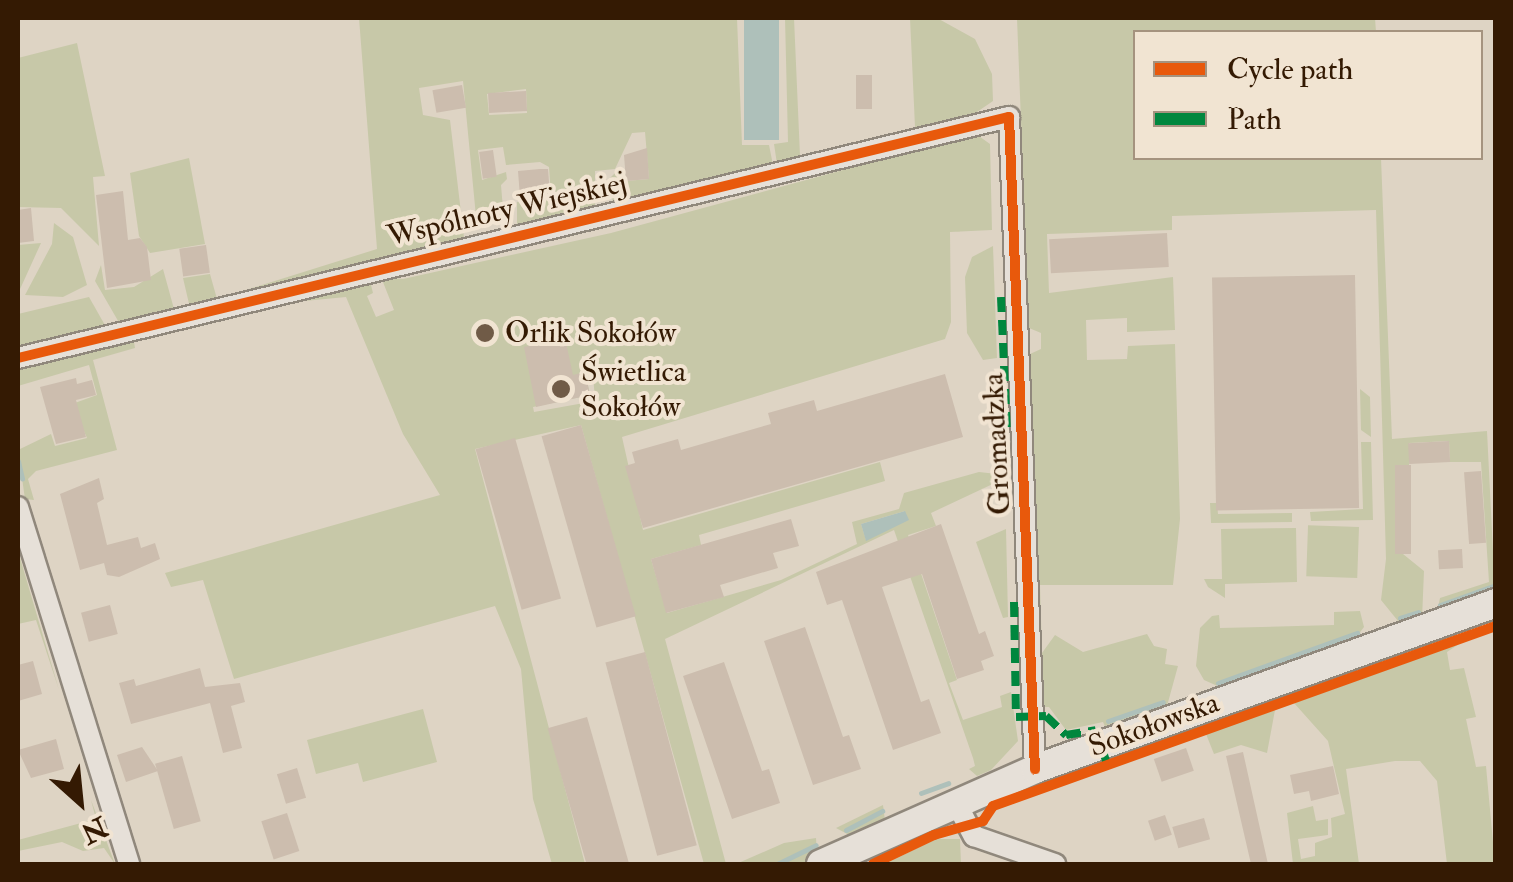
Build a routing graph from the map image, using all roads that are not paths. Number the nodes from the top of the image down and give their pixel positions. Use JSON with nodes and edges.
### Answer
{"nodes":[{"id":1,"x":1009,"y":117,"type":"joint"},
{"id":2,"x":18,"y":358,"type":"edge"},
{"id":3,"x":18,"y":507,"type":"edge"},
{"id":4,"x":1496,"y":603,"type":"edge"},
{"id":5,"x":1035,"y":768,"type":"junction"},
{"id":6,"x":955,"y":801,"type":"junction"},
{"id":7,"x":129,"y":864,"type":"edge"},
{"id":8,"x":821,"y":864,"type":"edge"},
{"id":9,"x":1055,"y":864,"type":"edge"}],
"edges":[{"from":1,"to":2,"type":"street","name":"Wspólnoty Wiejskiej"},
{"from":1,"to":5,"type":"street","name":"Gromadzka"},
{"from":3,"to":7,"type":"street"},
{"from":4,"to":5,"type":"street","name":"Sokołowska"},
{"from":5,"to":6,"type":"street","name":"Sokołowska"},
{"from":6,"to":8,"type":"street","name":"Sokołowska"},
{"from":6,"to":9,"type":"street"}]}
